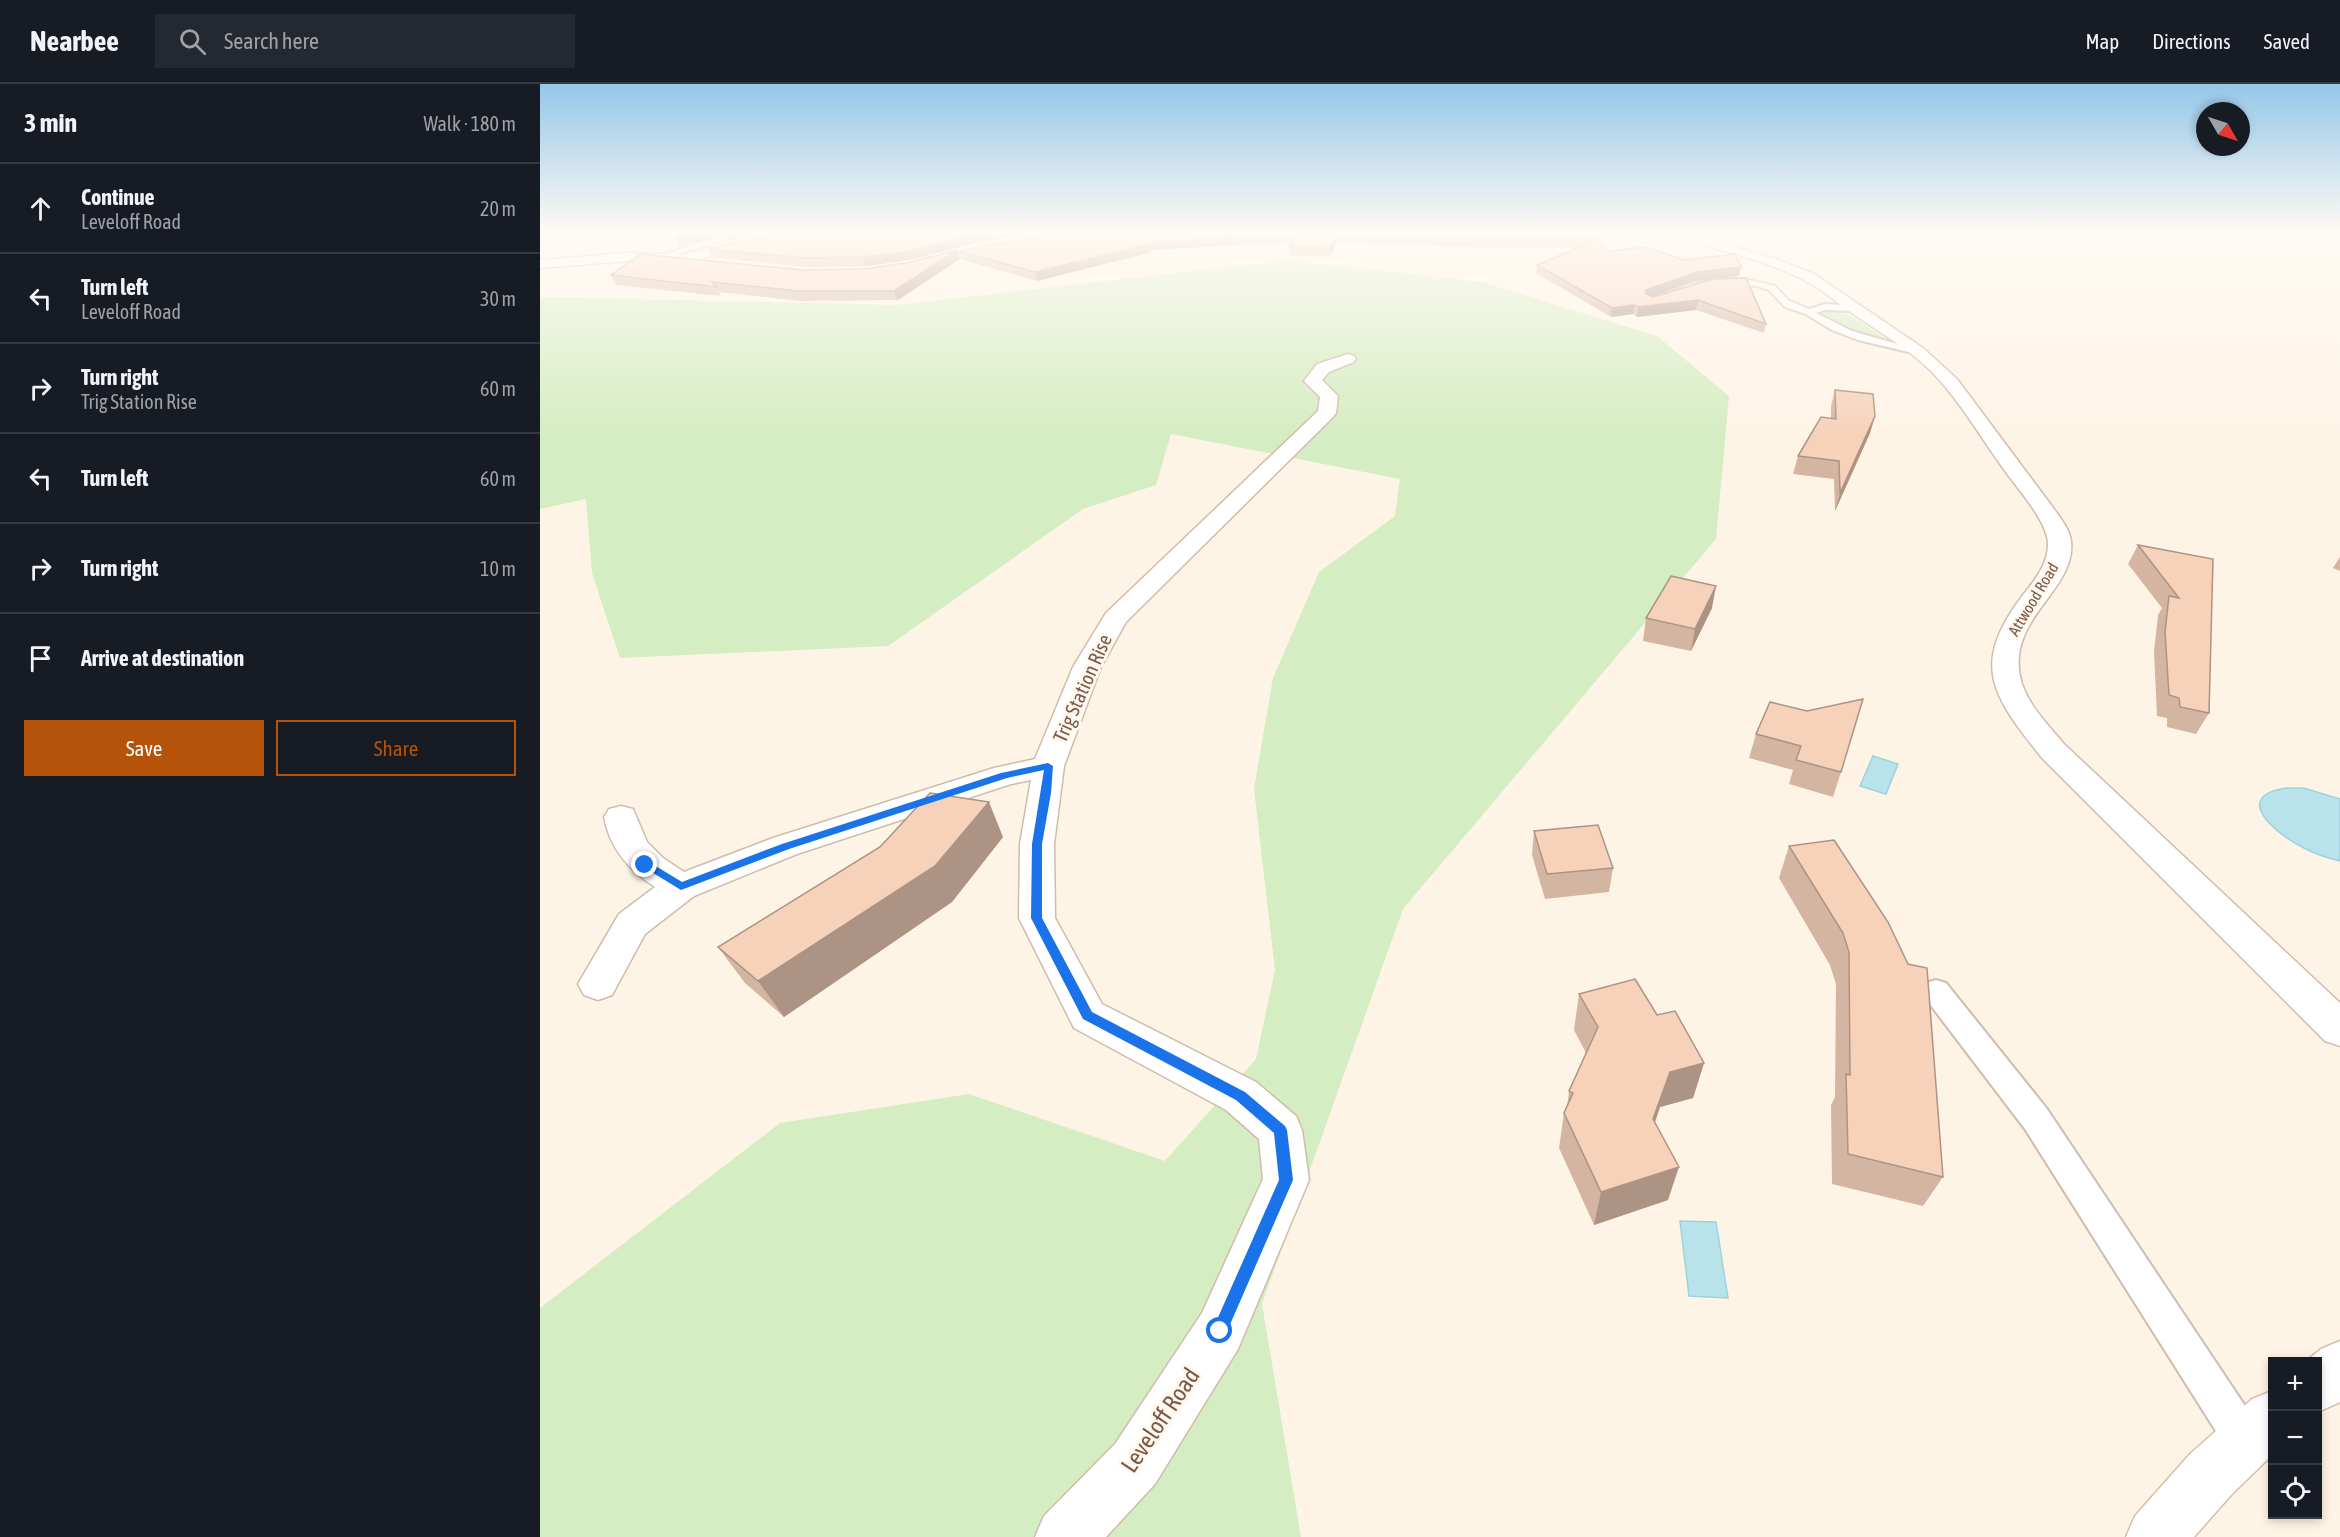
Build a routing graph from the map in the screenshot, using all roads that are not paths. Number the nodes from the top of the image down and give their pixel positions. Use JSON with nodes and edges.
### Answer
{"nodes":[{"id":1,"x":1781,"y":302,"type":"edge"},
{"id":2,"x":1844,"y":302,"type":"edge"},
{"id":3,"x":1852,"y":308,"type":"junction"},
{"id":4,"x":1811,"y":312,"type":"junction"},
{"id":5,"x":1917,"y":351,"type":"junction"},
{"id":6,"x":1348,"y":359,"type":"dead end"},
{"id":7,"x":1048,"y":766,"type":"junction"},
{"id":8,"x":621,"y":817,"type":"dead end"},
{"id":9,"x":681,"y":887,"type":"junction"},
{"id":10,"x":598,"y":984,"type":"dead end"},
{"id":11,"x":1936,"y":991,"type":"dead end"},
{"id":12,"x":1088,"y":1016,"type":"joint"},
{"id":13,"x":2340,"y":1029,"type":"edge"},
{"id":14,"x":2340,"y":1368,"type":"edge"},
{"id":15,"x":2322,"y":1382,"type":"edge"},
{"id":16,"x":2259,"y":1430,"type":"edge"},
{"id":17,"x":1065,"y":1537,"type":"edge"},
{"id":18,"x":2156,"y":1537,"type":"edge"}],
"edges":[{"from":1,"to":4,"type":"lane"},
{"from":2,"to":3,"type":"street","name":"Attwood Road"},
{"from":3,"to":4,"type":"lane"},
{"from":3,"to":5,"type":"street","name":"Attwood Road"},
{"from":4,"to":5,"type":"lane"},
{"from":5,"to":13,"type":"street","name":"Attwood Road"},
{"from":6,"to":7,"type":"street","name":"Trig Station Rise"},
{"from":7,"to":9,"type":"street"},
{"from":7,"to":12,"type":"street","name":"Trig Station Rise"},
{"from":8,"to":9,"type":"street"},
{"from":9,"to":10,"type":"street"},
{"from":11,"to":16,"type":"lane"},
{"from":12,"to":17,"type":"street","name":"Leveloff Road"},
{"from":14,"to":15,"type":"street"},
{"from":16,"to":18,"type":"street"}]}
